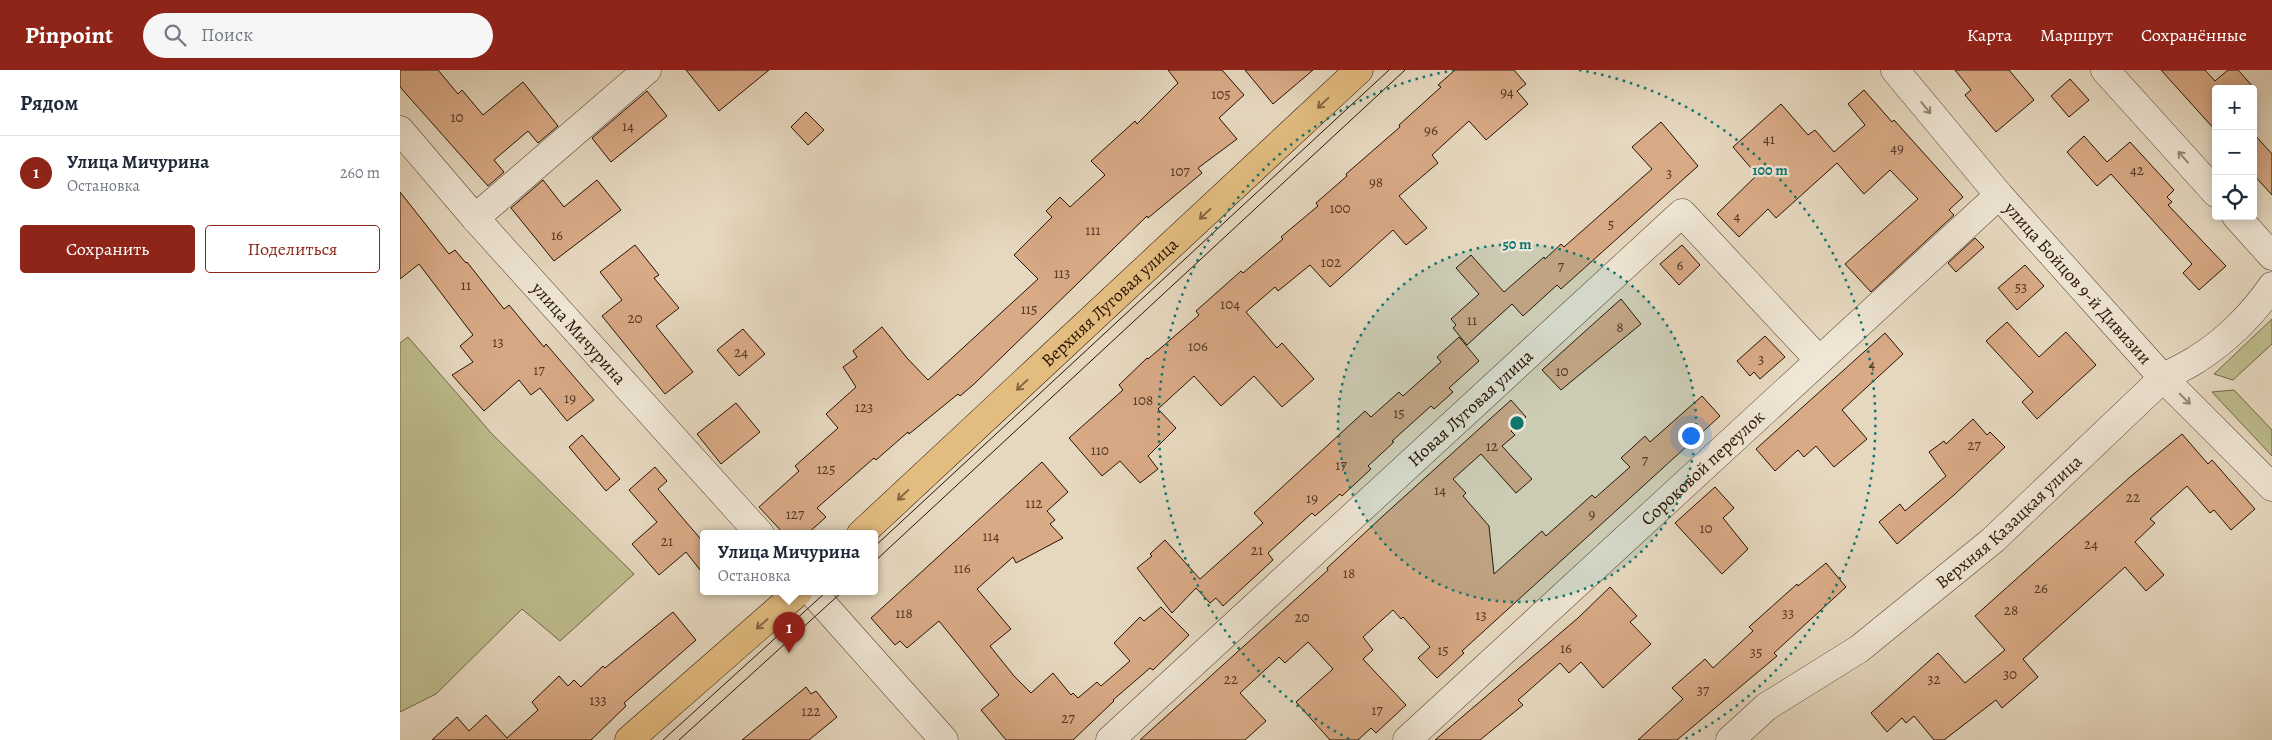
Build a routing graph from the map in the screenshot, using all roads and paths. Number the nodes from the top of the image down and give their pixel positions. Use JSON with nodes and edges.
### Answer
{"nodes":[{"id":1,"x":647,"y":70,"type":"edge"},
{"id":2,"x":1359,"y":70,"type":"edge"},
{"id":3,"x":1895,"y":70,"type":"edge"},
{"id":4,"x":2105,"y":70,"type":"edge"},
{"id":5,"x":400,"y":130,"type":"edge"},
{"id":6,"x":2212,"y":189,"type":"edge"},
{"id":7,"x":1999,"y":195,"type":"junction"},
{"id":8,"x":475,"y":218,"type":"junction"},
{"id":9,"x":2240,"y":220,"type":"edge"},
{"id":10,"x":2272,"y":256,"type":"edge"},
{"id":11,"x":2272,"y":286,"type":"edge"},
{"id":12,"x":1819,"y":360,"type":"junction"},
{"id":13,"x":2163,"y":378,"type":"junction"},
{"id":14,"x":2272,"y":487,"type":"edge"},
{"id":15,"x":756,"y":530,"type":"edge"},
{"id":16,"x":864,"y":530,"type":"edge"},
{"id":17,"x":795,"y":595,"type":"edge"},
{"id":18,"x":815,"y":595,"type":"edge"},
{"id":19,"x":629,"y":740,"type":"edge"},
{"id":20,"x":944,"y":740,"type":"edge"},
{"id":21,"x":1110,"y":740,"type":"edge"},
{"id":22,"x":1407,"y":740,"type":"edge"},
{"id":23,"x":1730,"y":740,"type":"edge"}],
"edges":[{"from":1,"to":8,"type":"street"},
{"from":2,"to":16,"type":"main road","name":"Верхняя Луговая улица","one_way":true},
{"from":3,"to":7,"type":"street","name":"улица Бойцов 9-й Дивизии","one_way":true},
{"from":6,"to":4,"type":"street","one_way":true},
{"from":5,"to":8,"type":"street","name":"улица Мичурина"},
{"from":7,"to":12,"type":"street","name":"Сороковой переулок"},
{"from":7,"to":13,"type":"street","name":"улица Бойцов 9-й Дивизии"},
{"from":8,"to":15,"type":"street","name":"улица Мичурина"},
{"from":9,"to":10,"type":"street"},
{"from":11,"to":13,"type":"street","name":"Верхняя Казацкая улица"},
{"from":12,"to":21,"type":"street","name":"Новая Луговая улица"},
{"from":12,"to":22,"type":"street","name":"Сороковой переулок"},
{"from":13,"to":14,"type":"street","name":"улица Бойцов 9-й Дивизии","one_way":true},
{"from":13,"to":23,"type":"street","name":"Верхняя Казацкая улица"},
{"from":17,"to":19,"type":"main road","one_way":true},
{"from":18,"to":20,"type":"street"}]}
